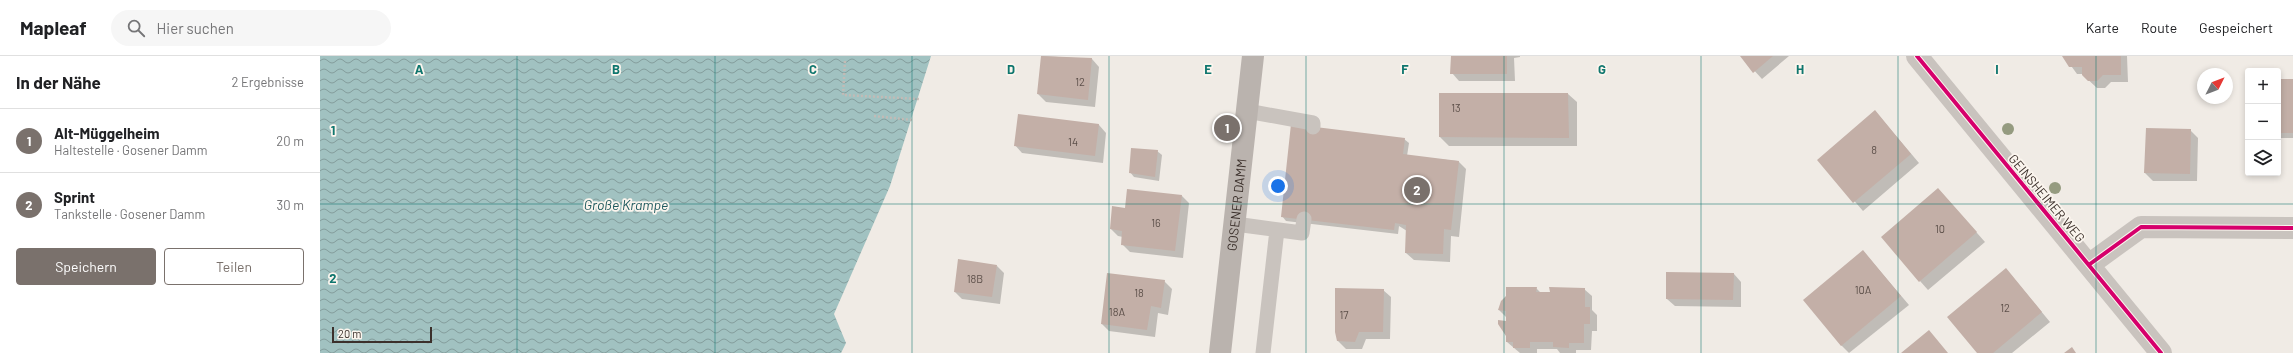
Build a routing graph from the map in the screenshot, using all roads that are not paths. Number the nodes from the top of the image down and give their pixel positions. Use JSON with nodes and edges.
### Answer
{"nodes":[{"id":1,"x":1253,"y":56,"type":"edge"},
{"id":2,"x":1917,"y":56,"type":"edge"},
{"id":3,"x":1247,"y":111,"type":"junction"},
{"id":4,"x":1313,"y":127,"type":"dead end"},
{"id":5,"x":1304,"y":219,"type":"dead end"},
{"id":6,"x":1235,"y":224,"type":"junction"},
{"id":7,"x":2293,"y":228,"type":"edge"},
{"id":8,"x":1277,"y":230,"type":"junction"},
{"id":9,"x":2090,"y":264,"type":"junction"},
{"id":10,"x":1220,"y":353,"type":"edge"},
{"id":11,"x":1263,"y":353,"type":"edge"},
{"id":12,"x":2161,"y":353,"type":"edge"}],
"edges":[{"from":1,"to":3,"type":"main road","name":"GOSENER DAMM"},
{"from":2,"to":9,"type":"street","name":"GEINSHEIMER WEG"},
{"from":3,"to":4,"type":"lane"},
{"from":3,"to":6,"type":"main road","name":"GOSENER DAMM"},
{"from":5,"to":8,"type":"lane"},
{"from":6,"to":8,"type":"lane"},
{"from":6,"to":10,"type":"main road","name":"GOSENER DAMM"},
{"from":7,"to":9,"type":"street"},
{"from":8,"to":11,"type":"lane"},
{"from":9,"to":12,"type":"street","name":"GEINSHEIMER WEG"}]}
